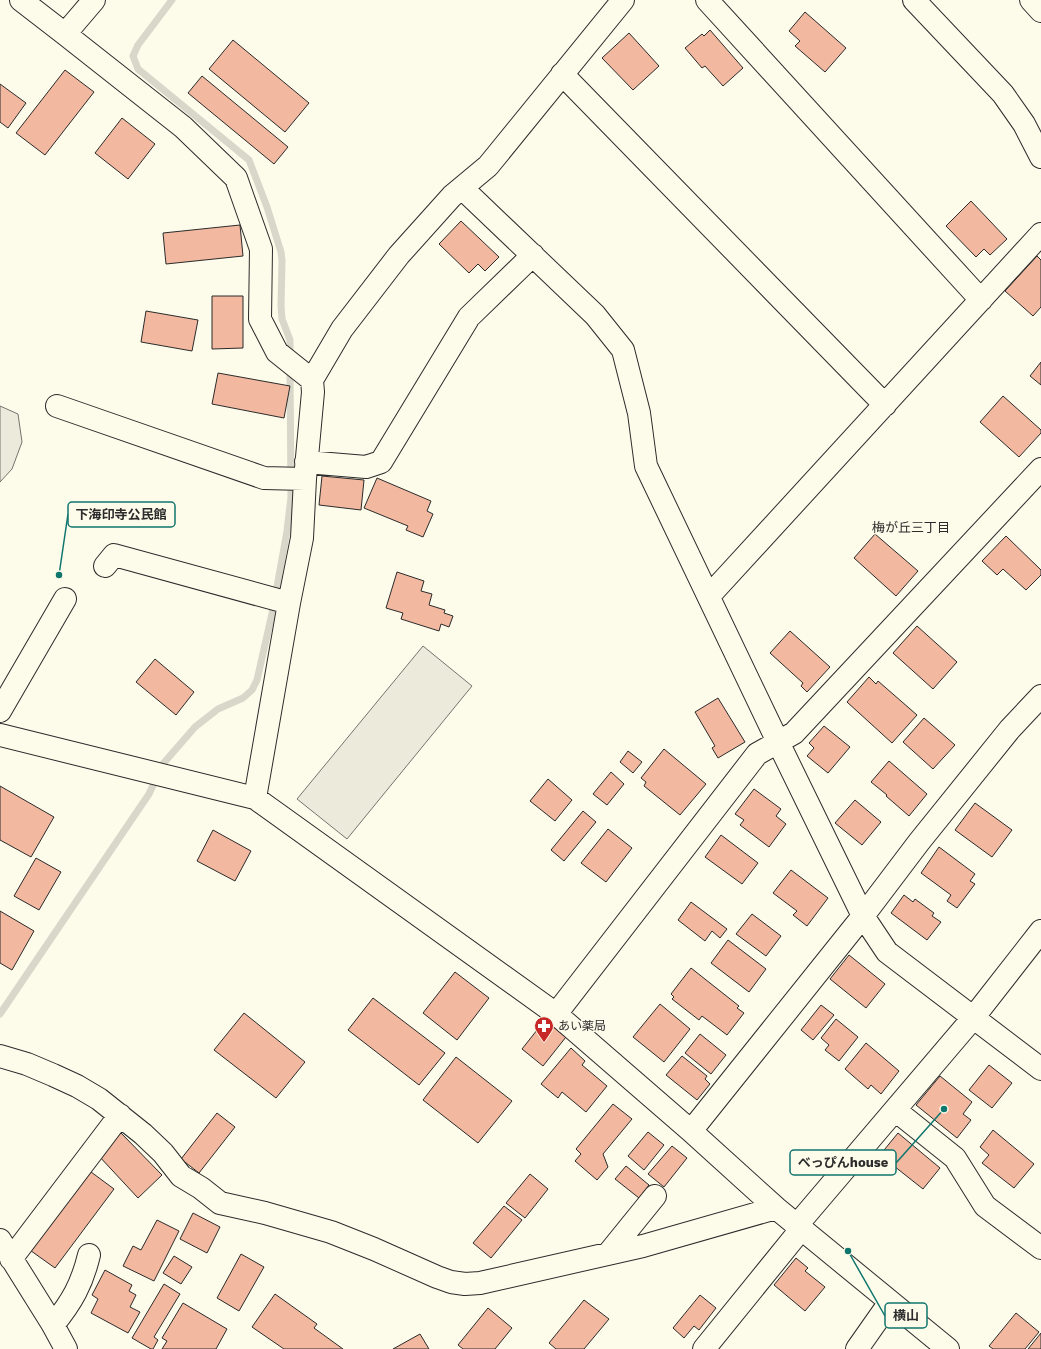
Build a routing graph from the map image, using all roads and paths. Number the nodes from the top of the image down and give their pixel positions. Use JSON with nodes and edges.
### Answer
{"nodes":[{"id":1,"x":20,"y":0,"type":"edge"},
{"id":2,"x":94,"y":0,"type":"edge"},
{"id":3,"x":623,"y":0,"type":"edge"},
{"id":4,"x":707,"y":0,"type":"edge"},
{"id":5,"x":914,"y":0,"type":"edge"},
{"id":6,"x":1031,"y":0,"type":"edge"},
{"id":7,"x":1041,"y":11,"type":"edge"},
{"id":8,"x":65,"y":34,"type":"junction"},
{"id":9,"x":562,"y":74,"type":"junction"},
{"id":10,"x":1041,"y":157,"type":"edge"},
{"id":11,"x":462,"y":188,"type":"junction"},
{"id":12,"x":1041,"y":234,"type":"edge"},
{"id":13,"x":533,"y":255,"type":"junction"},
{"id":14,"x":981,"y":300,"type":"junction"},
{"id":15,"x":312,"y":380,"type":"junction"},
{"id":16,"x":885,"y":405,"type":"junction"},
{"id":17,"x":57,"y":406,"type":"dead end"},
{"id":18,"x":1041,"y":469,"type":"edge"},
{"id":19,"x":306,"y":470,"type":"junction"},
{"id":20,"x":105,"y":566,"type":"dead end"},
{"id":21,"x":709,"y":596,"type":"junction"},
{"id":22,"x":65,"y":599,"type":"dead end"},
{"id":23,"x":288,"y":603,"type":"junction"},
{"id":24,"x":1041,"y":696,"type":"edge"},
{"id":25,"x":0,"y":711,"type":"edge"},
{"id":26,"x":0,"y":736,"type":"edge"},
{"id":27,"x":778,"y":742,"type":"junction"},
{"id":28,"x":255,"y":798,"type":"junction"},
{"id":29,"x":863,"y":916,"type":"junction"},
{"id":30,"x":1041,"y":931,"type":"edge"},
{"id":31,"x":556,"y":1014,"type":"junction"},
{"id":32,"x":973,"y":1018,"type":"junction"},
{"id":33,"x":0,"y":1056,"type":"edge"},
{"id":34,"x":1041,"y":1069,"type":"edge"},
{"id":35,"x":895,"y":1110,"type":"junction"},
{"id":36,"x":120,"y":1115,"type":"junction"},
{"id":37,"x":691,"y":1131,"type":"junction"},
{"id":38,"x":654,"y":1196,"type":"dead end"},
{"id":39,"x":776,"y":1208,"type":"junction"},
{"id":40,"x":800,"y":1226,"type":"junction"},
{"id":41,"x":0,"y":1240,"type":"edge"},
{"id":42,"x":1041,"y":1248,"type":"edge"},
{"id":43,"x":608,"y":1254,"type":"junction"},
{"id":44,"x":89,"y":1255,"type":"dead end"},
{"id":45,"x":11,"y":1259,"type":"junction"},
{"id":46,"x":890,"y":1302,"type":"junction"},
{"id":47,"x":54,"y":1325,"type":"junction"},
{"id":48,"x":946,"y":1348,"type":"edge"},
{"id":49,"x":66,"y":1349,"type":"edge"},
{"id":50,"x":704,"y":1349,"type":"edge"},
{"id":51,"x":857,"y":1349,"type":"edge"}],
"edges":[{"from":1,"to":8,"type":"street"},
{"from":2,"to":8,"type":"street"},
{"from":3,"to":9,"type":"street"},
{"from":4,"to":14,"type":"street"},
{"from":5,"to":10,"type":"street"},
{"from":6,"to":7,"type":"street"},
{"from":8,"to":15,"type":"street"},
{"from":9,"to":11,"type":"street"},
{"from":9,"to":16,"type":"street"},
{"from":11,"to":13,"type":"street"},
{"from":11,"to":15,"type":"street"},
{"from":12,"to":14,"type":"street"},
{"from":13,"to":19,"type":"street"},
{"from":13,"to":21,"type":"street"},
{"from":14,"to":16,"type":"street"},
{"from":15,"to":19,"type":"street"},
{"from":16,"to":21,"type":"street"},
{"from":17,"to":19,"type":"street"},
{"from":18,"to":27,"type":"street"},
{"from":19,"to":23,"type":"street"},
{"from":20,"to":23,"type":"street"},
{"from":21,"to":27,"type":"street"},
{"from":22,"to":25,"type":"street"},
{"from":23,"to":28,"type":"street"},
{"from":24,"to":29,"type":"street"},
{"from":26,"to":28,"type":"street"},
{"from":27,"to":29,"type":"street"},
{"from":27,"to":31,"type":"street"},
{"from":28,"to":31,"type":"street"},
{"from":29,"to":32,"type":"street"},
{"from":29,"to":37,"type":"street"},
{"from":30,"to":32,"type":"street"},
{"from":31,"to":37,"type":"street"},
{"from":32,"to":34,"type":"street"},
{"from":32,"to":35,"type":"street"},
{"from":33,"to":36,"type":"street"},
{"from":35,"to":40,"type":"street"},
{"from":35,"to":42,"type":"street"},
{"from":36,"to":43,"type":"street"},
{"from":36,"to":45,"type":"street"},
{"from":37,"to":39,"type":"street"},
{"from":38,"to":43,"type":"street"},
{"from":39,"to":40,"type":"street"},
{"from":39,"to":43,"type":"street"},
{"from":40,"to":46,"type":"street"},
{"from":40,"to":50,"type":"street"},
{"from":41,"to":45,"type":"street"},
{"from":44,"to":47,"type":"street"},
{"from":45,"to":47,"type":"street"},
{"from":46,"to":48,"type":"street"},
{"from":46,"to":51,"type":"street"},
{"from":47,"to":49,"type":"street"}]}
